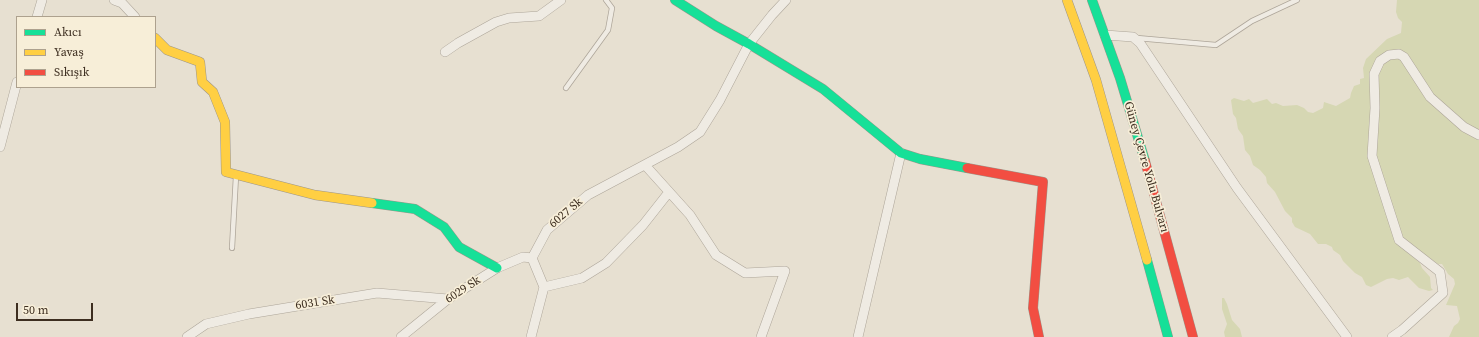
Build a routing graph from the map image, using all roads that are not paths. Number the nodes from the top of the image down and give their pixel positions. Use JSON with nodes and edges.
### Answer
{"nodes":[{"id":1,"x":42,"y":0,"type":"edge"},
{"id":2,"x":114,"y":0,"type":"edge"},
{"id":3,"x":561,"y":0,"type":"edge"},
{"id":4,"x":606,"y":0,"type":"edge"},
{"id":5,"x":676,"y":0,"type":"edge"},
{"id":6,"x":786,"y":0,"type":"edge"},
{"id":7,"x":1067,"y":0,"type":"edge"},
{"id":8,"x":1092,"y":0,"type":"edge"},
{"id":9,"x":1297,"y":0,"type":"edge"},
{"id":10,"x":37,"y":16,"type":"edge"},
{"id":11,"x":134,"y":16,"type":"edge"},
{"id":12,"x":1105,"y":35,"type":"junction"},
{"id":13,"x":1133,"y":37,"type":"junction"},
{"id":14,"x":156,"y":39,"type":"edge"},
{"id":15,"x":749,"y":44,"type":"junction"},
{"id":16,"x":445,"y":52,"type":"dead end"},
{"id":17,"x":16,"y":86,"type":"edge"},
{"id":18,"x":566,"y":88,"type":"dead end"},
{"id":19,"x":1479,"y":135,"type":"edge"},
{"id":20,"x":0,"y":147,"type":"edge"},
{"id":21,"x":901,"y":153,"type":"junction"},
{"id":22,"x":645,"y":165,"type":"junction"},
{"id":23,"x":236,"y":175,"type":"junction"},
{"id":24,"x":669,"y":192,"type":"junction"},
{"id":25,"x":232,"y":248,"type":"dead end"},
{"id":26,"x":532,"y":258,"type":"junction"},
{"id":27,"x":497,"y":268,"type":"junction"},
{"id":28,"x":544,"y":287,"type":"junction"},
{"id":29,"x":448,"y":299,"type":"junction"},
{"id":30,"x":187,"y":337,"type":"edge"},
{"id":31,"x":401,"y":337,"type":"edge"},
{"id":32,"x":531,"y":337,"type":"edge"},
{"id":33,"x":761,"y":337,"type":"edge"},
{"id":34,"x":858,"y":337,"type":"edge"},
{"id":35,"x":1039,"y":337,"type":"edge"},
{"id":36,"x":1168,"y":337,"type":"edge"},
{"id":37,"x":1193,"y":337,"type":"edge"},
{"id":38,"x":1347,"y":337,"type":"edge"},
{"id":39,"x":1392,"y":337,"type":"edge"}],
"edges":[{"from":1,"to":10,"type":"street"},
{"from":2,"to":11,"type":"street"},
{"from":3,"to":16,"type":"street"},
{"from":4,"to":18,"type":"lane"},
{"from":5,"to":15,"type":"main road"},
{"from":6,"to":15,"type":"street","name":"6027 Sk"},
{"from":7,"to":36,"type":"main road","name":"Güney Çevre Yolu Bulvarı"},
{"from":8,"to":12,"type":"main road","name":"Güney Çevre Yolu Bulvarı"},
{"from":9,"to":13,"type":"lane"},
{"from":12,"to":13,"type":"street"},
{"from":12,"to":37,"type":"main road","name":"Güney Çevre Yolu Bulvarı"},
{"from":13,"to":38,"type":"street"},
{"from":14,"to":23,"type":"main road"},
{"from":15,"to":21,"type":"main road"},
{"from":15,"to":22,"type":"street","name":"6027 Sk"},
{"from":17,"to":20,"type":"street"},
{"from":19,"to":39,"type":"street"},
{"from":21,"to":34,"type":"street"},
{"from":21,"to":35,"type":"main road"},
{"from":22,"to":24,"type":"street"},
{"from":22,"to":26,"type":"street","name":"6027 Sk"},
{"from":23,"to":25,"type":"lane"},
{"from":23,"to":27,"type":"main road"},
{"from":24,"to":28,"type":"street"},
{"from":24,"to":33,"type":"street"},
{"from":26,"to":27,"type":"street","name":"6029 Sk"},
{"from":26,"to":28,"type":"street"},
{"from":27,"to":29,"type":"street","name":"6029 Sk"},
{"from":28,"to":32,"type":"street"},
{"from":29,"to":30,"type":"street","name":"6031 Sk"},
{"from":29,"to":31,"type":"street","name":"6029 Sk"}]}
